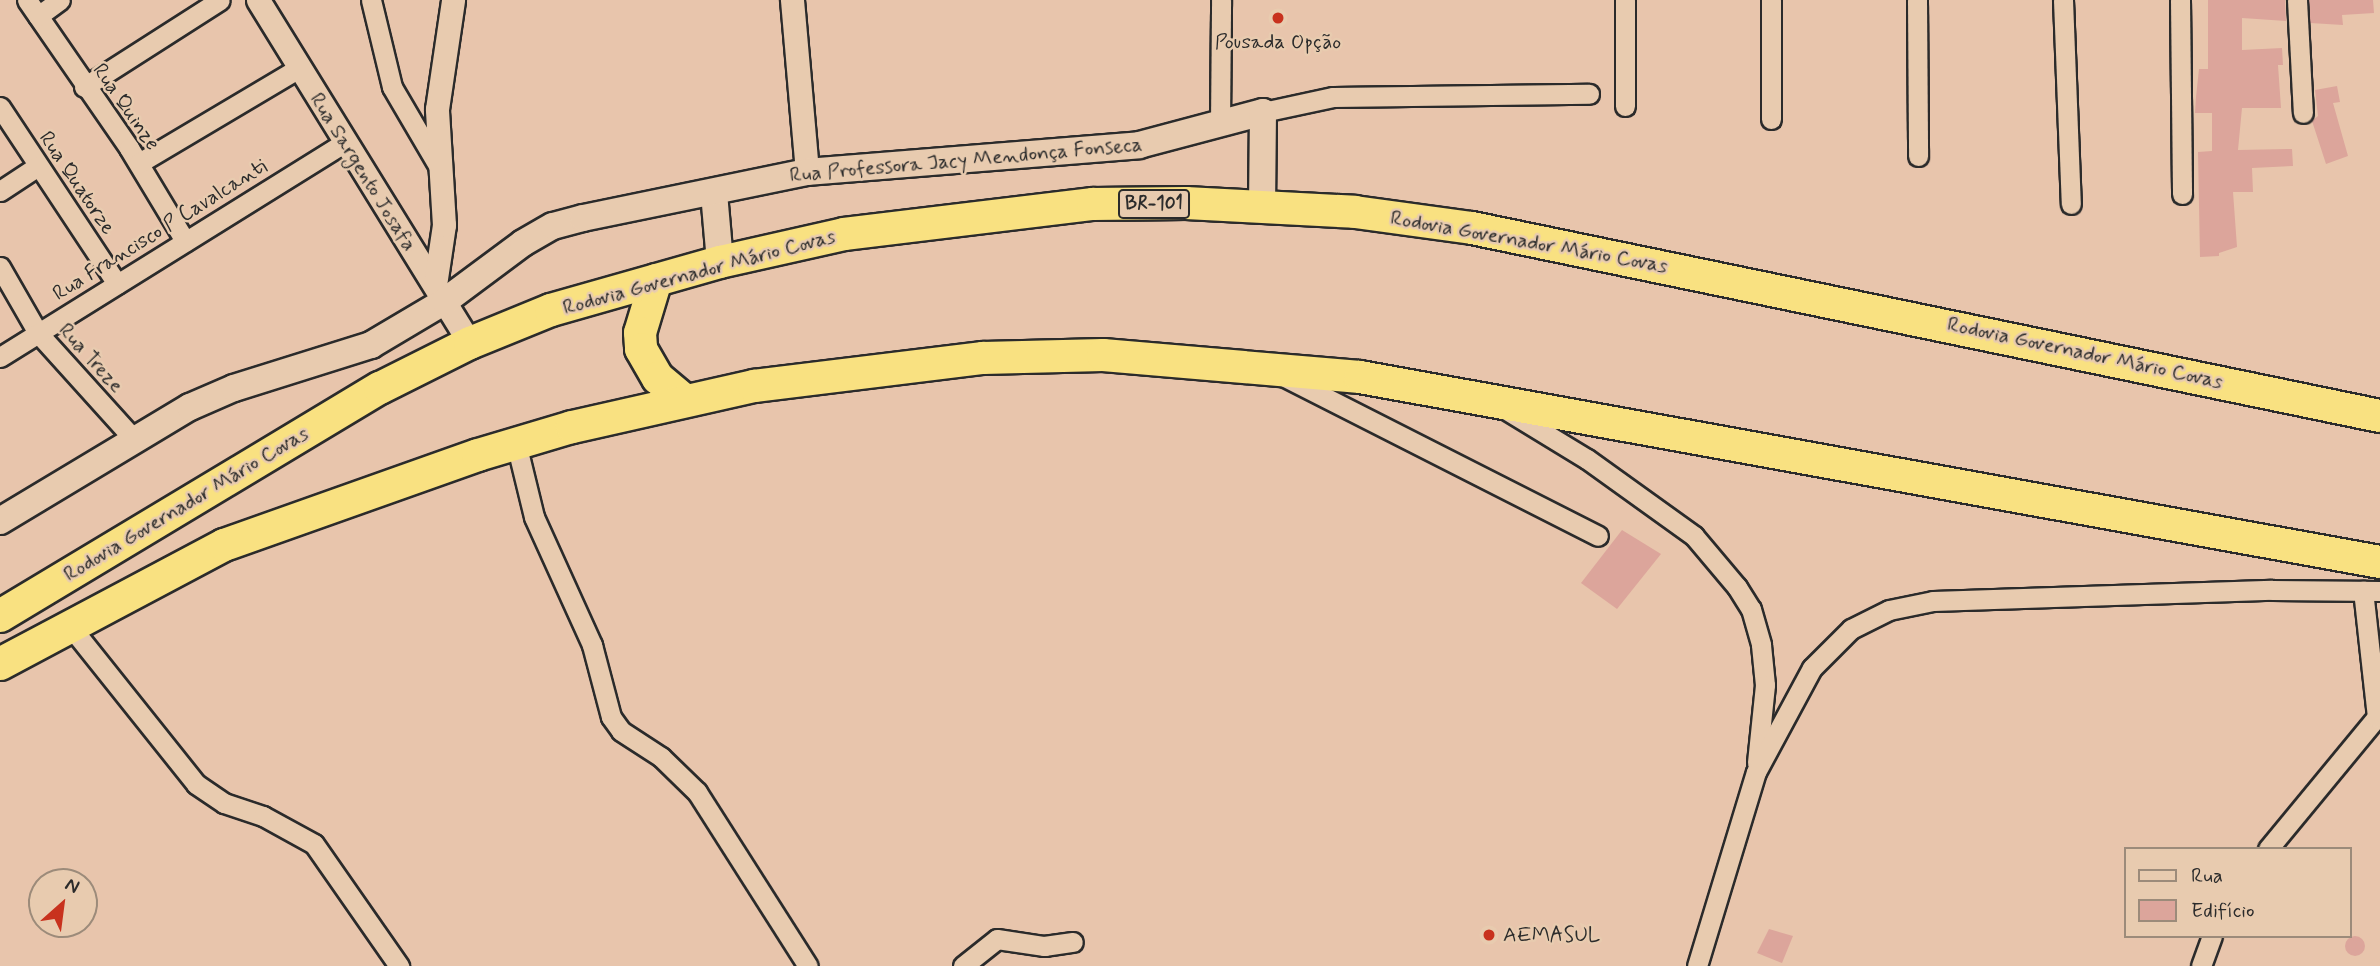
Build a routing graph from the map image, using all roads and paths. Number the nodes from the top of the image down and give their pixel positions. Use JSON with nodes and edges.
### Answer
{"nodes":[{"id":1,"x":60,"y":0,"type":"edge"},
{"id":2,"x":220,"y":0,"type":"edge"},
{"id":3,"x":258,"y":0,"type":"edge"},
{"id":4,"x":371,"y":0,"type":"edge"},
{"id":5,"x":453,"y":0,"type":"edge"},
{"id":6,"x":792,"y":0,"type":"edge"},
{"id":7,"x":1221,"y":0,"type":"edge"},
{"id":8,"x":1625,"y":0,"type":"edge"},
{"id":9,"x":1771,"y":0,"type":"edge"},
{"id":10,"x":1917,"y":0,"type":"edge"},
{"id":11,"x":2063,"y":0,"type":"edge"},
{"id":12,"x":2180,"y":0,"type":"edge"},
{"id":13,"x":2297,"y":0,"type":"edge"},
{"id":14,"x":32,"y":8,"type":"edge"},
{"id":15,"x":299,"y":68,"type":"junction"},
{"id":16,"x":84,"y":87,"type":"junction"},
{"id":17,"x":1590,"y":94,"type":"dead end"},
{"id":18,"x":1625,"y":106,"type":"dead end"},
{"id":19,"x":0,"y":107,"type":"edge"},
{"id":20,"x":1263,"y":112,"type":"junction"},
{"id":21,"x":2303,"y":113,"type":"dead end"},
{"id":22,"x":1771,"y":119,"type":"dead end"},
{"id":23,"x":1220,"y":125,"type":"junction"},
{"id":24,"x":344,"y":143,"type":"junction"},
{"id":25,"x":1918,"y":156,"type":"dead end"},
{"id":26,"x":139,"y":163,"type":"junction"},
{"id":27,"x":37,"y":166,"type":"junction"},
{"id":28,"x":439,"y":167,"type":"junction"},
{"id":29,"x":807,"y":172,"type":"junction"},
{"id":30,"x":0,"y":191,"type":"edge"},
{"id":31,"x":714,"y":193,"type":"junction"},
{"id":32,"x":2182,"y":194,"type":"dead end"},
{"id":33,"x":2071,"y":204,"type":"dead end"},
{"id":34,"x":1262,"y":206,"type":"junction"},
{"id":35,"x":185,"y":241,"type":"junction"},
{"id":36,"x":720,"y":262,"type":"junction"},
{"id":37,"x":0,"y":267,"type":"edge"},
{"id":38,"x":656,"y":280,"type":"junction"},
{"id":39,"x":117,"y":284,"type":"junction"},
{"id":40,"x":440,"y":293,"type":"junction"},
{"id":41,"x":37,"y":333,"type":"junction"},
{"id":42,"x":470,"y":343,"type":"junction"},
{"id":43,"x":0,"y":356,"type":"edge"},
{"id":44,"x":1266,"y":368,"type":"junction"},
{"id":45,"x":1486,"y":397,"type":"junction"},
{"id":46,"x":685,"y":401,"type":"junction"},
{"id":47,"x":2380,"y":416,"type":"edge"},
{"id":48,"x":133,"y":438,"type":"junction"},
{"id":49,"x":516,"y":443,"type":"junction"},
{"id":50,"x":0,"y":521,"type":"edge"},
{"id":51,"x":1598,"y":537,"type":"dead end"},
{"id":52,"x":2380,"y":562,"type":"edge"},
{"id":53,"x":2371,"y":591,"type":"edge"},
{"id":54,"x":0,"y":616,"type":"edge"},
{"id":55,"x":70,"y":626,"type":"junction"},
{"id":56,"x":0,"y":664,"type":"edge"},
{"id":57,"x":1756,"y":772,"type":"junction"},
{"id":58,"x":2270,"y":847,"type":"edge"},
{"id":59,"x":2211,"y":938,"type":"edge"},
{"id":60,"x":1073,"y":942,"type":"dead end"},
{"id":61,"x":399,"y":966,"type":"edge"},
{"id":62,"x":808,"y":966,"type":"edge"},
{"id":63,"x":963,"y":966,"type":"edge"},
{"id":64,"x":1697,"y":966,"type":"edge"},
{"id":65,"x":2201,"y":966,"type":"edge"}],
"edges":[{"from":1,"to":14,"type":"street"},
{"from":2,"to":16,"type":"street"},
{"from":3,"to":15,"type":"street","name":"Rua Sargento Josafa"},
{"from":4,"to":28,"type":"street"},
{"from":5,"to":28,"type":"street"},
{"from":6,"to":29,"type":"street"},
{"from":7,"to":23,"type":"street"},
{"from":8,"to":18,"type":"street"},
{"from":9,"to":22,"type":"street"},
{"from":10,"to":25,"type":"street"},
{"from":11,"to":33,"type":"street"},
{"from":12,"to":32,"type":"street"},
{"from":13,"to":21,"type":"street"},
{"from":14,"to":16,"type":"street","name":"Rua Quinze"},
{"from":15,"to":24,"type":"street","name":"Rua Sargento Josafa"},
{"from":15,"to":26,"type":"street"},
{"from":16,"to":26,"type":"street","name":"Rua Quinze"},
{"from":17,"to":20,"type":"street","name":"Rua Professora Jacy Mendonça Fonseca"},
{"from":19,"to":27,"type":"street","name":"Rua Quatorze"},
{"from":20,"to":23,"type":"main road","name":"Rua Professora Jacy Mendonça Fonseca"},
{"from":20,"to":34,"type":"main road"},
{"from":23,"to":29,"type":"main road","name":"Rua Professora Jacy Mendonça Fonseca"},
{"from":24,"to":35,"type":"street","name":"Rua Francisco P Cavalcanti"},
{"from":24,"to":40,"type":"street","name":"Rua Sargento Josafa"},
{"from":26,"to":35,"type":"street","name":"Rua Quinze"},
{"from":27,"to":30,"type":"street"},
{"from":27,"to":39,"type":"street","name":"Rua Quatorze"},
{"from":28,"to":40,"type":"street"},
{"from":29,"to":31,"type":"main road","name":"Rua Professora Jacy Mendonça Fonseca"},
{"from":31,"to":36,"type":"main road"},
{"from":31,"to":40,"type":"main road","name":"Rua Professora Jacy Mendonça Fonseca"},
{"from":34,"to":36,"type":"highway","name":"Rodovia Governador Mário Covas","number":"BR-101"},
{"from":34,"to":47,"type":"highway","name":"Rodovia Governador Mário Covas","number":"BR-101"},
{"from":35,"to":39,"type":"street","name":"Rua Francisco P Cavalcanti"},
{"from":36,"to":38,"type":"highway","name":"Rodovia Governador Mário Covas","number":"BR-101"},
{"from":37,"to":41,"type":"street","name":"Rua Treze"},
{"from":38,"to":42,"type":"highway","name":"Rodovia Governador Mário Covas","number":"BR-101"},
{"from":38,"to":46,"type":"highway"},
{"from":39,"to":41,"type":"street","name":"Rua Francisco P Cavalcanti"},
{"from":40,"to":42,"type":"street","name":"Rua Sargento Josafa"},
{"from":40,"to":48,"type":"main road","name":"Rua Professora Jacy Mendonça Fonseca"},
{"from":41,"to":43,"type":"street","name":"Rua Francisco P Cavalcanti"},
{"from":41,"to":48,"type":"street","name":"Rua Treze"},
{"from":42,"to":54,"type":"highway","name":"Rodovia Governador Mário Covas","number":"BR-101"},
{"from":44,"to":45,"type":"highway"},
{"from":44,"to":46,"type":"highway"},
{"from":44,"to":51,"type":"street"},
{"from":45,"to":52,"type":"highway"},
{"from":45,"to":57,"type":"street"},
{"from":46,"to":49,"type":"highway"},
{"from":48,"to":50,"type":"main road","name":"Rua Professora Jacy Mendonça Fonseca"},
{"from":49,"to":55,"type":"highway"},
{"from":49,"to":62,"type":"street"},
{"from":53,"to":57,"type":"street"},
{"from":53,"to":58,"type":"street"},
{"from":55,"to":56,"type":"highway"},
{"from":55,"to":61,"type":"street"},
{"from":57,"to":64,"type":"street"},
{"from":59,"to":65,"type":"street"},
{"from":60,"to":63,"type":"street"}]}
